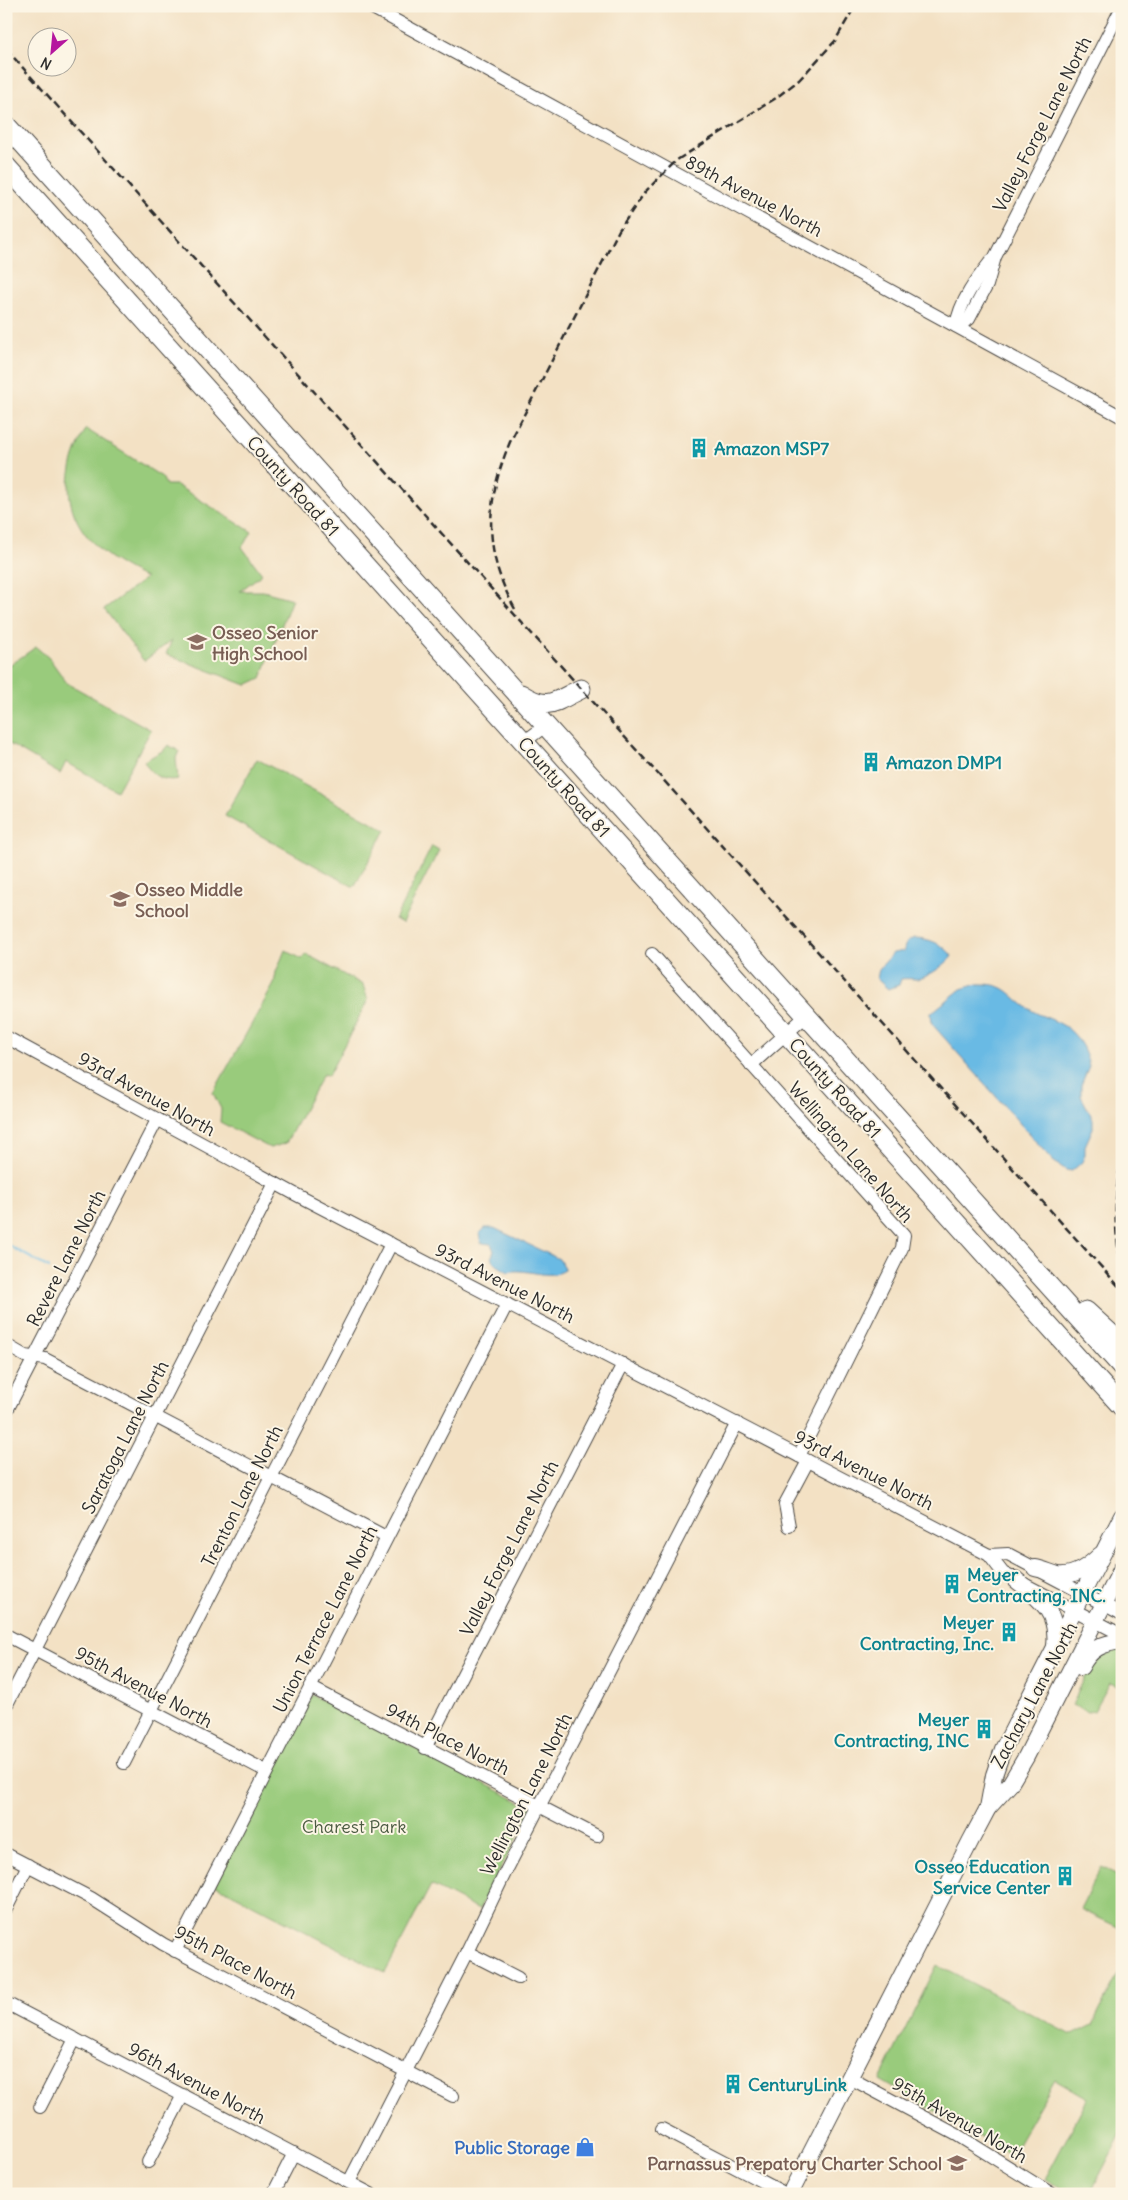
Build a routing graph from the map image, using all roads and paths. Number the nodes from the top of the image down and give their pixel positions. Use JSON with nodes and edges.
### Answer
{"nodes":[{"id":1,"x":369,"y":6,"type":"edge"},
{"id":2,"x":1122,"y":7,"type":"edge"},
{"id":3,"x":6,"y":125,"type":"edge"},
{"id":4,"x":6,"y":166,"type":"edge"},
{"id":5,"x":956,"y":326,"type":"junction"},
{"id":6,"x":1122,"y":417,"type":"edge"},
{"id":7,"x":512,"y":688,"type":"junction"},
{"id":8,"x":545,"y":726,"type":"junction"},
{"id":9,"x":524,"y":742,"type":"junction"},
{"id":10,"x":652,"y":954,"type":"dead end"},
{"id":11,"x":806,"y":1016,"type":"junction"},
{"id":12,"x":786,"y":1034,"type":"junction"},
{"id":13,"x":6,"y":1037,"type":"edge"},
{"id":14,"x":751,"y":1065,"type":"junction"},
{"id":15,"x":157,"y":1120,"type":"junction"},
{"id":16,"x":275,"y":1184,"type":"junction"},
{"id":17,"x":1010,"y":1243,"type":"junction"},
{"id":18,"x":391,"y":1244,"type":"junction"},
{"id":19,"x":507,"y":1304,"type":"junction"},
{"id":20,"x":1055,"y":1334,"type":"junction"},
{"id":21,"x":1122,"y":1344,"type":"edge"},
{"id":22,"x":6,"y":1346,"type":"edge"},
{"id":23,"x":35,"y":1357,"type":"junction"},
{"id":24,"x":623,"y":1364,"type":"junction"},
{"id":25,"x":1122,"y":1367,"type":"edge"},
{"id":26,"x":1122,"y":1407,"type":"edge"},
{"id":27,"x":6,"y":1412,"type":"edge"},
{"id":28,"x":155,"y":1416,"type":"junction"},
{"id":29,"x":1122,"y":1417,"type":"edge"},
{"id":30,"x":737,"y":1423,"type":"junction"},
{"id":31,"x":803,"y":1458,"type":"junction"},
{"id":32,"x":271,"y":1478,"type":"junction"},
{"id":33,"x":1122,"y":1516,"type":"edge"},
{"id":34,"x":789,"y":1526,"type":"dead end"},
{"id":35,"x":386,"y":1538,"type":"junction"},
{"id":36,"x":1106,"y":1548,"type":"junction"},
{"id":37,"x":990,"y":1555,"type":"junction"},
{"id":38,"x":1035,"y":1568,"type":"junction"},
{"id":39,"x":1122,"y":1568,"type":"edge"},
{"id":40,"x":1015,"y":1579,"type":"junction"},
{"id":41,"x":1084,"y":1594,"type":"junction"},
{"id":42,"x":1104,"y":1604,"type":"junction"},
{"id":43,"x":1075,"y":1610,"type":"junction"},
{"id":44,"x":1122,"y":1614,"type":"edge"},
{"id":45,"x":1096,"y":1621,"type":"junction"},
{"id":46,"x":6,"y":1635,"type":"edge"},
{"id":47,"x":1122,"y":1635,"type":"edge"},
{"id":48,"x":1122,"y":1641,"type":"edge"},
{"id":49,"x":35,"y":1650,"type":"junction"},
{"id":50,"x":1054,"y":1652,"type":"junction"},
{"id":51,"x":310,"y":1687,"type":"junction"},
{"id":52,"x":6,"y":1706,"type":"edge"},
{"id":53,"x":152,"y":1711,"type":"junction"},
{"id":54,"x":1041,"y":1729,"type":"junction"},
{"id":55,"x":425,"y":1748,"type":"junction"},
{"id":56,"x":124,"y":1763,"type":"dead end"},
{"id":57,"x":266,"y":1770,"type":"junction"},
{"id":58,"x":540,"y":1806,"type":"junction"},
{"id":59,"x":988,"y":1808,"type":"junction"},
{"id":60,"x":597,"y":1836,"type":"dead end"},
{"id":61,"x":6,"y":1854,"type":"edge"},
{"id":62,"x":28,"y":1865,"type":"junction"},
{"id":63,"x":6,"y":1909,"type":"edge"},
{"id":64,"x":175,"y":1950,"type":"junction"},
{"id":65,"x":467,"y":1952,"type":"junction"},
{"id":66,"x":518,"y":1978,"type":"dead end"},
{"id":67,"x":6,"y":2003,"type":"edge"},
{"id":68,"x":75,"y":2039,"type":"junction"},
{"id":69,"x":406,"y":2071,"type":"junction"},
{"id":70,"x":850,"y":2078,"type":"junction"},
{"id":71,"x":183,"y":2095,"type":"junction"},
{"id":72,"x":453,"y":2096,"type":"dead end"},
{"id":73,"x":40,"y":2107,"type":"dead end"},
{"id":74,"x":662,"y":2129,"type":"dead end"},
{"id":75,"x":294,"y":2153,"type":"junction"},
{"id":76,"x":148,"y":2162,"type":"dead end"},
{"id":77,"x":349,"y":2182,"type":"junction"},
{"id":78,"x":273,"y":2194,"type":"edge"},
{"id":79,"x":371,"y":2194,"type":"edge"},
{"id":80,"x":786,"y":2194,"type":"edge"},
{"id":81,"x":790,"y":2194,"type":"edge"},
{"id":82,"x":1052,"y":2194,"type":"edge"}],
"edges":[{"from":1,"to":5,"type":"street","name":"89th Avenue North"},
{"from":2,"to":5,"type":"street","name":"Valley Forge Lane North"},
{"from":3,"to":7,"type":"highway","name":"County Road 81"},
{"from":4,"to":9,"type":"highway","name":"County Road 81"},
{"from":5,"to":6,"type":"street","name":"89th Avenue North"},
{"from":7,"to":8,"type":"highway","name":"County Road 81"},
{"from":7,"to":8,"type":"highway"},
{"from":8,"to":9,"type":"street"},
{"from":8,"to":11,"type":"highway","name":"County Road 81"},
{"from":9,"to":12,"type":"highway","name":"County Road 81"},
{"from":10,"to":14,"type":"street","name":"Wellington Lane North"},
{"from":11,"to":12,"type":"street"},
{"from":11,"to":17,"type":"highway","name":"County Road 81"},
{"from":12,"to":14,"type":"street"},
{"from":12,"to":20,"type":"highway","name":"County Road 81"},
{"from":13,"to":15,"type":"street","name":"93rd Avenue North"},
{"from":14,"to":31,"type":"street","name":"Wellington Lane North"},
{"from":15,"to":16,"type":"street","name":"93rd Avenue North"},
{"from":15,"to":23,"type":"street","name":"Revere Lane North"},
{"from":16,"to":18,"type":"street","name":"93rd Avenue North"},
{"from":16,"to":28,"type":"street","name":"Saratoga Lane North"},
{"from":17,"to":21,"type":"highway"},
{"from":17,"to":25,"type":"highway","name":"County Road 81"},
{"from":18,"to":19,"type":"street","name":"93rd Avenue North"},
{"from":18,"to":32,"type":"street","name":"Trenton Lane North"},
{"from":19,"to":24,"type":"street","name":"93rd Avenue North"},
{"from":19,"to":35,"type":"street","name":"Union Terrace Lane North"},
{"from":20,"to":26,"type":"highway","name":"County Road 81"},
{"from":20,"to":29,"type":"highway"},
{"from":22,"to":23,"type":"street"},
{"from":23,"to":27,"type":"street","name":"Revere Lane North"},
{"from":23,"to":28,"type":"street"},
{"from":24,"to":30,"type":"street","name":"93rd Avenue North"},
{"from":24,"to":55,"type":"street","name":"Valley Forge Lane North"},
{"from":28,"to":32,"type":"street"},
{"from":28,"to":49,"type":"street","name":"Saratoga Lane North"},
{"from":30,"to":31,"type":"street","name":"93rd Avenue North"},
{"from":30,"to":58,"type":"street","name":"Wellington Lane North"},
{"from":31,"to":34,"type":"street"},
{"from":31,"to":37,"type":"street","name":"93rd Avenue North"},
{"from":32,"to":35,"type":"street"},
{"from":32,"to":53,"type":"street","name":"Trenton Lane North"},
{"from":33,"to":36,"type":"main road","name":"Zachary Lane North"},
{"from":35,"to":51,"type":"street","name":"Union Terrace Lane North"},
{"from":36,"to":38,"type":"main road"},
{"from":36,"to":41,"type":"main road","name":"Zachary Lane North"},
{"from":37,"to":38,"type":"street","name":"93rd Avenue North"},
{"from":37,"to":40,"type":"street","name":"93rd Avenue North"},
{"from":38,"to":41,"type":"street","name":"93rd Avenue North"},
{"from":39,"to":42,"type":"main road","name":"Zachary Lane North"},
{"from":40,"to":43,"type":"street","name":"93rd Avenue North"},
{"from":40,"to":50,"type":"main road"},
{"from":41,"to":42,"type":"street","name":"93rd Avenue North"},
{"from":41,"to":43,"type":"main road","name":"Zachary Lane North"},
{"from":42,"to":44,"type":"street","name":"93rd Avenue North"},
{"from":42,"to":45,"type":"main road","name":"Zachary Lane North"},
{"from":43,"to":45,"type":"street","name":"93rd Avenue North"},
{"from":43,"to":50,"type":"main road","name":"Zachary Lane North"},
{"from":45,"to":47,"type":"street","name":"93rd Avenue North"},
{"from":45,"to":54,"type":"main road","name":"Zachary Lane North"},
{"from":46,"to":49,"type":"street","name":"95th Avenue North"},
{"from":48,"to":54,"type":"main road"},
{"from":49,"to":52,"type":"street","name":"Saratoga Lane North"},
{"from":49,"to":53,"type":"street","name":"95th Avenue North"},
{"from":50,"to":59,"type":"main road","name":"Zachary Lane North"},
{"from":51,"to":55,"type":"street","name":"94th Place North"},
{"from":51,"to":57,"type":"street","name":"Union Terrace Lane North"},
{"from":53,"to":56,"type":"street","name":"Trenton Lane North"},
{"from":53,"to":57,"type":"street","name":"95th Avenue North"},
{"from":54,"to":59,"type":"main road","name":"Zachary Lane North"},
{"from":55,"to":58,"type":"street","name":"94th Place North"},
{"from":57,"to":64,"type":"street","name":"Union Terrace Lane North"},
{"from":58,"to":60,"type":"street","name":"94th Place North"},
{"from":58,"to":65,"type":"street","name":"Wellington Lane North"},
{"from":59,"to":70,"type":"main road","name":"Zachary Lane North"},
{"from":61,"to":62,"type":"street","name":"95th Place North"},
{"from":62,"to":63,"type":"street"},
{"from":62,"to":64,"type":"street","name":"95th Place North"},
{"from":64,"to":69,"type":"street","name":"95th Place North"},
{"from":65,"to":66,"type":"street"},
{"from":65,"to":69,"type":"street","name":"Wellington Lane North"},
{"from":67,"to":68,"type":"street","name":"96th Avenue North"},
{"from":68,"to":71,"type":"street","name":"96th Avenue North"},
{"from":68,"to":73,"type":"street"},
{"from":69,"to":72,"type":"street","name":"95th Place North"},
{"from":69,"to":77,"type":"street","name":"Wellington Lane North"},
{"from":70,"to":81,"type":"main road","name":"Zachary Lane North"},
{"from":70,"to":82,"type":"street","name":"95th Avenue North"},
{"from":71,"to":75,"type":"street","name":"96th Avenue North"},
{"from":71,"to":76,"type":"street"},
{"from":74,"to":80,"type":"street"},
{"from":75,"to":77,"type":"street","name":"96th Avenue North"},
{"from":75,"to":78,"type":"street"},
{"from":77,"to":79,"type":"street","name":"96th Avenue North"}]}
